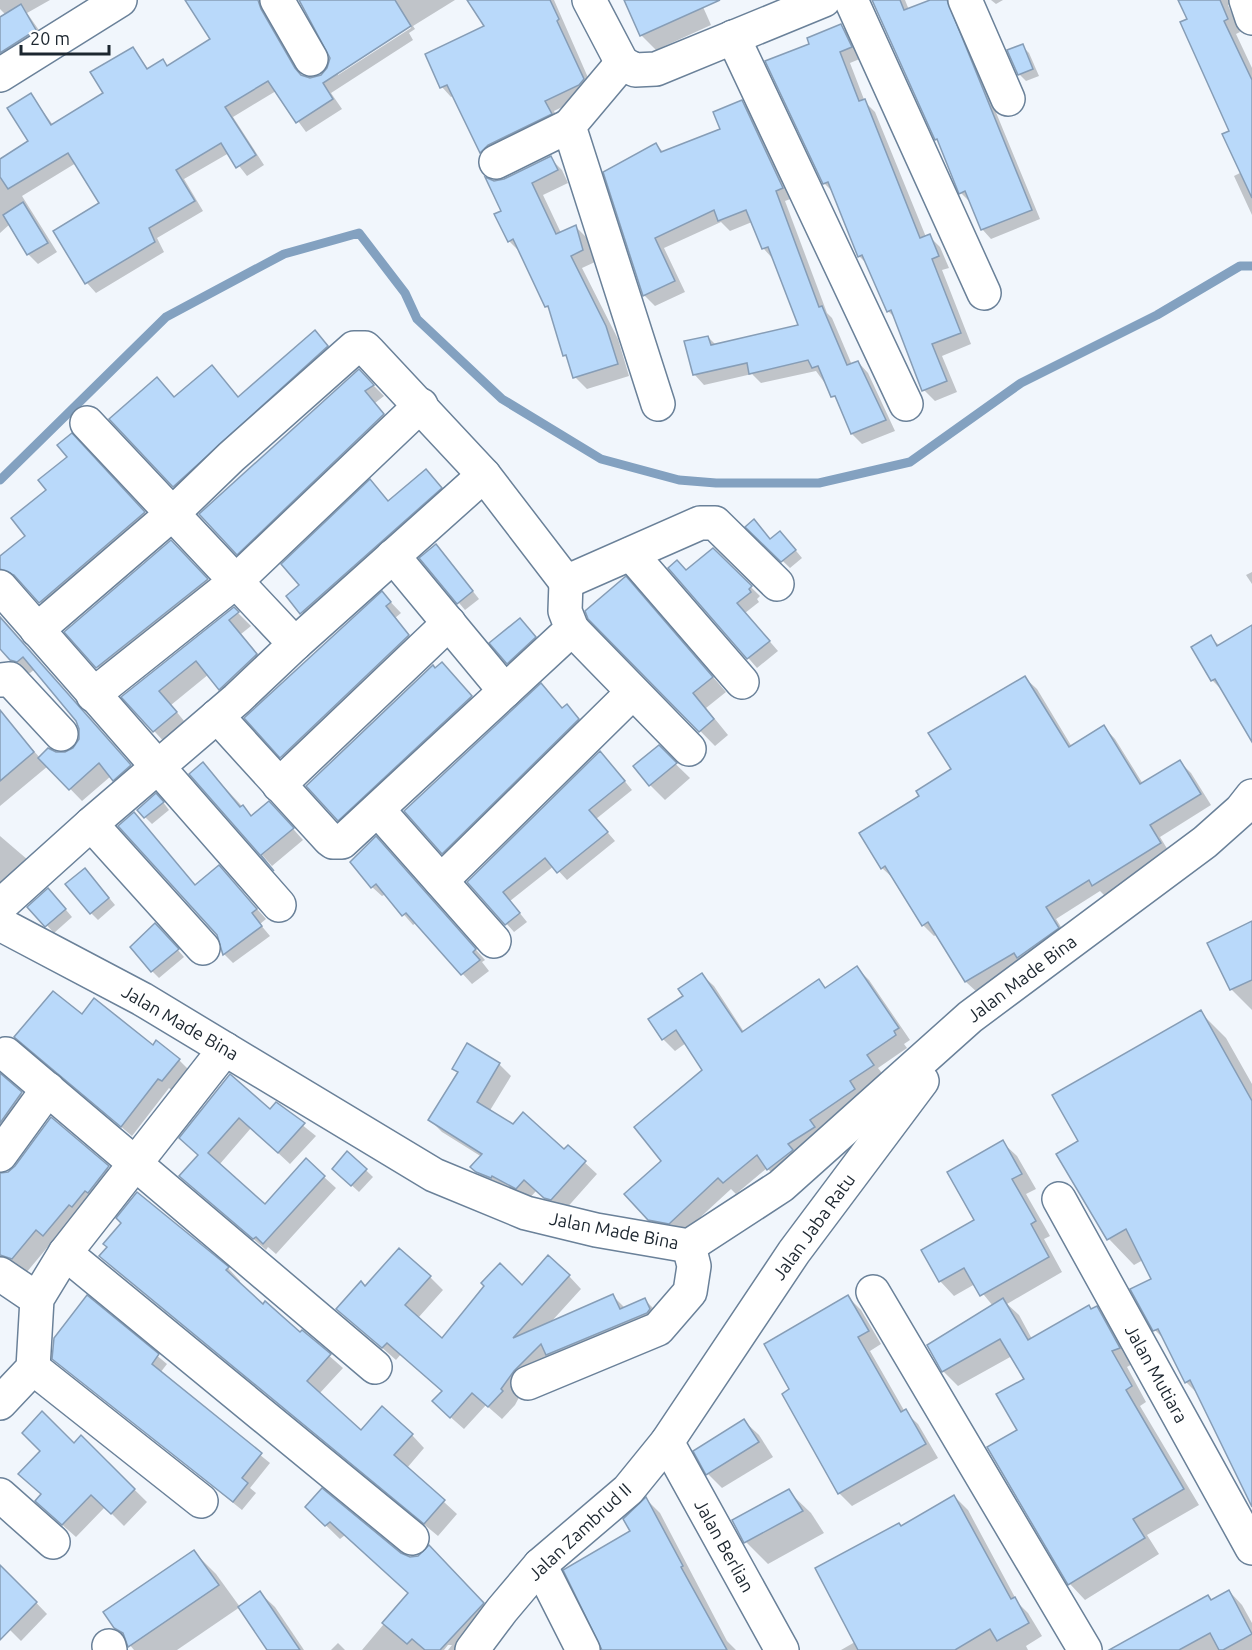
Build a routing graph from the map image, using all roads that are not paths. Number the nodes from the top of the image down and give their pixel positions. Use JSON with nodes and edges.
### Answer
{"nodes":[{"id":1,"x":120,"y":0,"type":"edge"},
{"id":2,"x":278,"y":0,"type":"edge"},
{"id":3,"x":589,"y":0,"type":"edge"},
{"id":4,"x":824,"y":0,"type":"edge"},
{"id":5,"x":851,"y":0,"type":"edge"},
{"id":6,"x":965,"y":0,"type":"edge"},
{"id":7,"x":1246,"y":0,"type":"edge"},
{"id":8,"x":1252,"y":18,"type":"edge"},
{"id":9,"x":733,"y":37,"type":"junction"},
{"id":10,"x":311,"y":59,"type":"dead end"},
{"id":11,"x":622,"y":63,"type":"junction"},
{"id":12,"x":0,"y":75,"type":"edge"},
{"id":13,"x":1008,"y":99,"type":"dead end"},
{"id":14,"x":569,"y":126,"type":"junction"},
{"id":15,"x":496,"y":162,"type":"dead end"},
{"id":16,"x":984,"y":293,"type":"dead end"},
{"id":17,"x":658,"y":404,"type":"dead end"},
{"id":18,"x":906,"y":404,"type":"dead end"},
{"id":19,"x":420,"y":405,"type":"junction"},
{"id":20,"x":87,"y":423,"type":"dead end"},
{"id":21,"x":484,"y":475,"type":"junction"},
{"id":22,"x":172,"y":513,"type":"junction"},
{"id":23,"x":631,"y":554,"type":"junction"},
{"id":24,"x":393,"y":556,"type":"junction"},
{"id":25,"x":235,"y":582,"type":"junction"},
{"id":26,"x":566,"y":582,"type":"junction"},
{"id":27,"x":777,"y":584,"type":"dead end"},
{"id":28,"x":0,"y":587,"type":"edge"},
{"id":29,"x":449,"y":623,"type":"junction"},
{"id":30,"x":572,"y":629,"type":"junction"},
{"id":31,"x":37,"y":630,"type":"junction"},
{"id":32,"x":295,"y":644,"type":"junction"},
{"id":33,"x":0,"y":680,"type":"edge"},
{"id":34,"x":742,"y":682,"type":"dead end"},
{"id":35,"x":505,"y":691,"type":"junction"},
{"id":36,"x":632,"y":693,"type":"junction"},
{"id":37,"x":93,"y":695,"type":"junction"},
{"id":38,"x":217,"y":716,"type":"junction"},
{"id":39,"x":62,"y":734,"type":"dead end"},
{"id":40,"x":689,"y":749,"type":"dead end"},
{"id":41,"x":157,"y":767,"type":"junction"},
{"id":42,"x":279,"y":785,"type":"junction"},
{"id":43,"x":1252,"y":795,"type":"edge"},
{"id":44,"x":378,"y":810,"type":"junction"},
{"id":45,"x":91,"y":824,"type":"junction"},
{"id":46,"x":441,"y":881,"type":"junction"},
{"id":47,"x":279,"y":904,"type":"dead end"},
{"id":48,"x":0,"y":906,"type":"edge"},
{"id":49,"x":0,"y":924,"type":"edge"},
{"id":50,"x":494,"y":941,"type":"dead end"},
{"id":51,"x":203,"y":948,"type":"dead end"},
{"id":52,"x":970,"y":1017,"type":"junction"},
{"id":53,"x":225,"y":1048,"type":"junction"},
{"id":54,"x":6,"y":1054,"type":"dead end"},
{"id":55,"x":48,"y":1089,"type":"junction"},
{"id":56,"x":0,"y":1155,"type":"edge"},
{"id":57,"x":135,"y":1161,"type":"junction"},
{"id":58,"x":1059,"y":1199,"type":"dead end"},
{"id":59,"x":689,"y":1246,"type":"junction"},
{"id":60,"x":65,"y":1253,"type":"junction"},
{"id":61,"x":0,"y":1274,"type":"edge"},
{"id":62,"x":873,"y":1292,"type":"dead end"},
{"id":63,"x":37,"y":1299,"type":"junction"},
{"id":64,"x":375,"y":1366,"type":"dead end"},
{"id":65,"x":33,"y":1368,"type":"junction"},
{"id":66,"x":528,"y":1383,"type":"dead end"},
{"id":67,"x":0,"y":1403,"type":"edge"},
{"id":68,"x":667,"y":1442,"type":"junction"},
{"id":69,"x":0,"y":1495,"type":"edge"},
{"id":70,"x":201,"y":1501,"type":"dead end"},
{"id":71,"x":412,"y":1538,"type":"dead end"},
{"id":72,"x":53,"y":1542,"type":"dead end"},
{"id":73,"x":1252,"y":1548,"type":"edge"},
{"id":74,"x":540,"y":1565,"type":"junction"},
{"id":75,"x":474,"y":1649,"type":"edge"},
{"id":76,"x":583,"y":1650,"type":"edge"},
{"id":77,"x":782,"y":1650,"type":"edge"},
{"id":78,"x":1085,"y":1650,"type":"edge"}],
"edges":[{"from":1,"to":12,"type":"street"},
{"from":2,"to":10,"type":"street"},
{"from":3,"to":11,"type":"street"},
{"from":4,"to":9,"type":"street"},
{"from":5,"to":16,"type":"street"},
{"from":6,"to":13,"type":"street"},
{"from":7,"to":8,"type":"street"},
{"from":9,"to":11,"type":"street"},
{"from":9,"to":18,"type":"street"},
{"from":11,"to":14,"type":"street"},
{"from":14,"to":15,"type":"street"},
{"from":14,"to":17,"type":"street"},
{"from":19,"to":21,"type":"street"},
{"from":19,"to":22,"type":"street"},
{"from":19,"to":25,"type":"street"},
{"from":20,"to":22,"type":"street"},
{"from":21,"to":24,"type":"street"},
{"from":21,"to":26,"type":"street"},
{"from":22,"to":25,"type":"street"},
{"from":22,"to":31,"type":"street"},
{"from":23,"to":26,"type":"street"},
{"from":23,"to":27,"type":"street"},
{"from":23,"to":34,"type":"street"},
{"from":24,"to":29,"type":"street"},
{"from":24,"to":32,"type":"street"},
{"from":25,"to":32,"type":"street"},
{"from":25,"to":37,"type":"street"},
{"from":26,"to":30,"type":"street"},
{"from":28,"to":31,"type":"street"},
{"from":29,"to":35,"type":"street"},
{"from":29,"to":42,"type":"street"},
{"from":30,"to":35,"type":"street"},
{"from":30,"to":36,"type":"street"},
{"from":31,"to":37,"type":"street"},
{"from":32,"to":38,"type":"street"},
{"from":33,"to":39,"type":"street"},
{"from":35,"to":44,"type":"street"},
{"from":36,"to":40,"type":"street"},
{"from":36,"to":46,"type":"street"},
{"from":37,"to":41,"type":"street"},
{"from":38,"to":41,"type":"street"},
{"from":38,"to":42,"type":"street"},
{"from":41,"to":45,"type":"street"},
{"from":41,"to":47,"type":"street"},
{"from":42,"to":44,"type":"street"},
{"from":43,"to":52,"type":"street","name":"Jalan Made Bina"},
{"from":44,"to":46,"type":"street"},
{"from":45,"to":48,"type":"street"},
{"from":45,"to":51,"type":"street"},
{"from":46,"to":50,"type":"street"},
{"from":49,"to":53,"type":"street","name":"Jalan Made Bina"},
{"from":52,"to":59,"type":"street","name":"Jalan Made Bina"},
{"from":52,"to":68,"type":"street","name":"Jalan Jaba Ratu"},
{"from":53,"to":57,"type":"street"},
{"from":53,"to":59,"type":"street","name":"Jalan Made Bina"},
{"from":54,"to":55,"type":"street"},
{"from":55,"to":56,"type":"street"},
{"from":55,"to":57,"type":"street"},
{"from":57,"to":60,"type":"street"},
{"from":57,"to":64,"type":"street"},
{"from":58,"to":73,"type":"street","name":"Jalan Mutiara"},
{"from":59,"to":66,"type":"street"},
{"from":60,"to":63,"type":"street"},
{"from":60,"to":71,"type":"street"},
{"from":61,"to":63,"type":"street"},
{"from":62,"to":78,"type":"street"},
{"from":63,"to":65,"type":"street"},
{"from":65,"to":67,"type":"street"},
{"from":65,"to":70,"type":"street"},
{"from":68,"to":74,"type":"street","name":"Jalan Zambrud II"},
{"from":68,"to":77,"type":"street","name":"Jalan Berlian"},
{"from":69,"to":72,"type":"street"},
{"from":74,"to":75,"type":"street","name":"Jalan Zambrud II"},
{"from":74,"to":76,"type":"street"}]}
